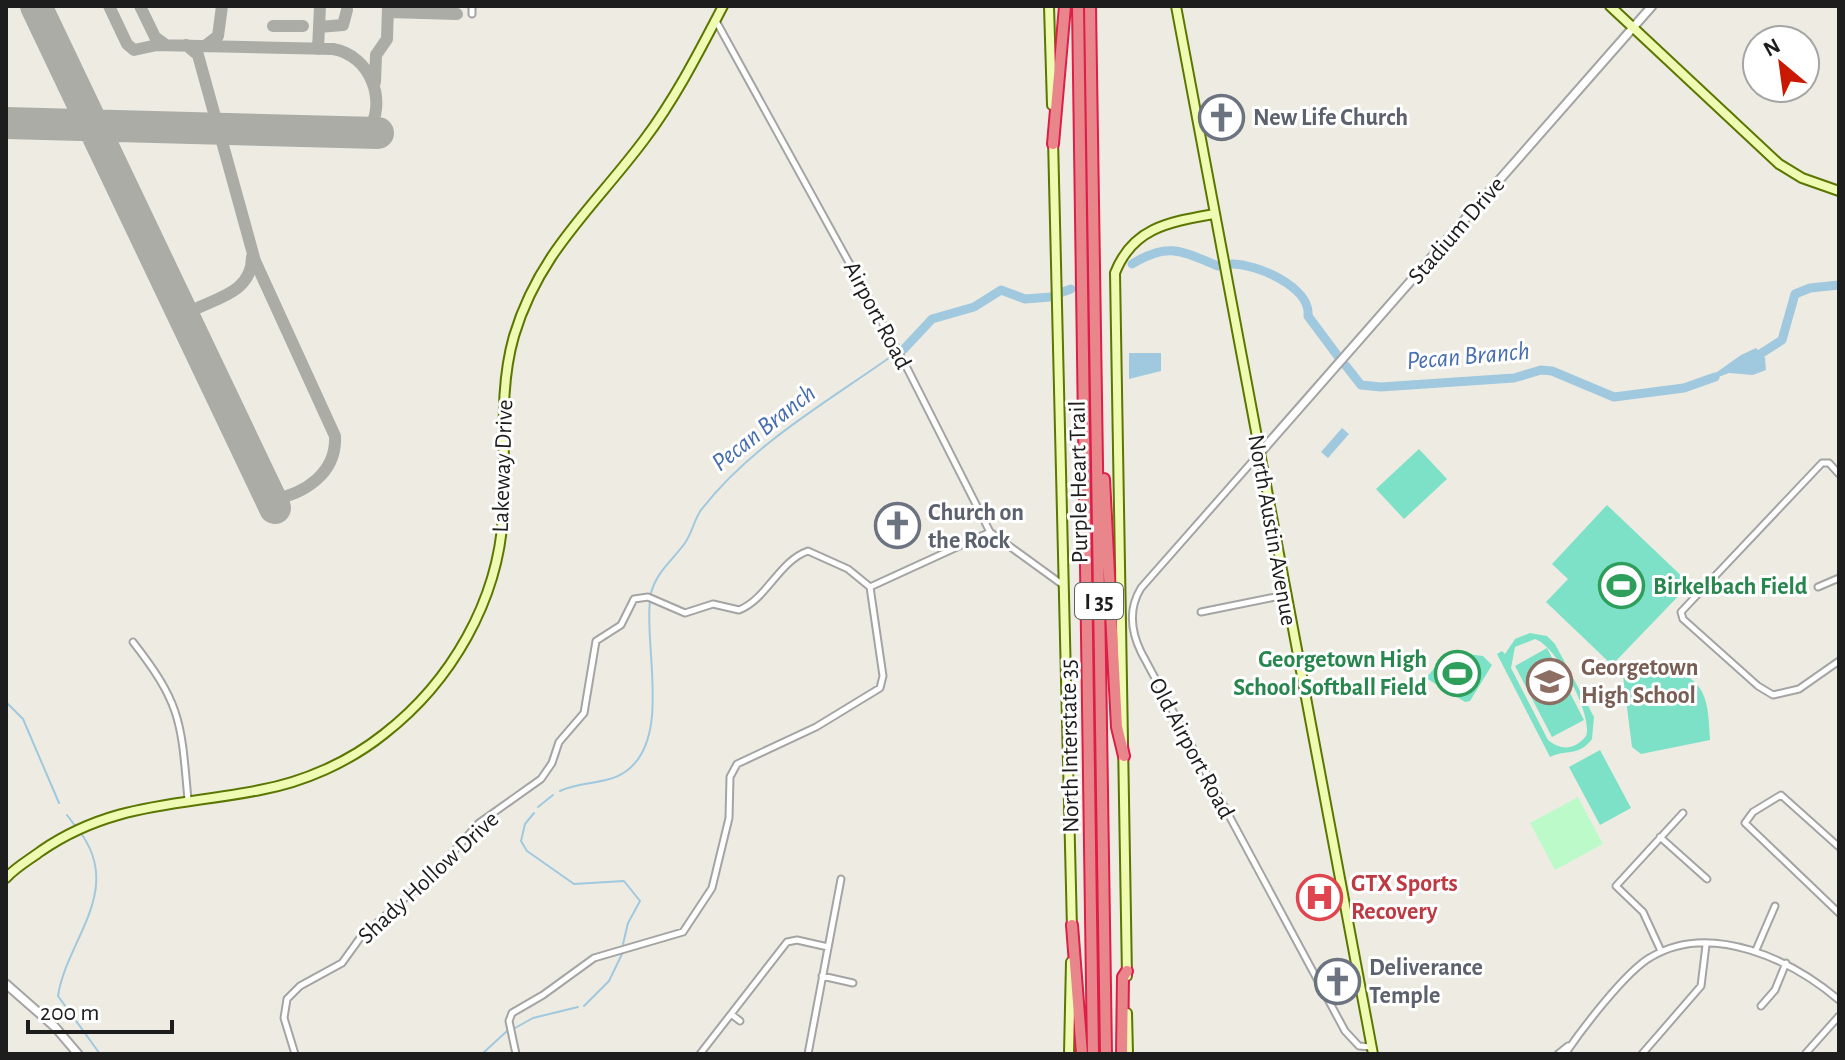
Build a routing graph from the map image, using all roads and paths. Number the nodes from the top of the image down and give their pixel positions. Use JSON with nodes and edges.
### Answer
{"nodes":[{"id":1,"x":472,"y":6,"type":"edge"},
{"id":2,"x":723,"y":6,"type":"edge"},
{"id":3,"x":1049,"y":6,"type":"edge"},
{"id":4,"x":1065,"y":6,"type":"edge"},
{"id":5,"x":1078,"y":6,"type":"edge"},
{"id":6,"x":1090,"y":6,"type":"edge"},
{"id":7,"x":1176,"y":6,"type":"edge"},
{"id":8,"x":1610,"y":6,"type":"edge"},
{"id":9,"x":1652,"y":6,"type":"edge"},
{"id":10,"x":472,"y":14,"type":"dead end"},
{"id":11,"x":716,"y":20,"type":"junction"},
{"id":12,"x":1633,"y":28,"type":"junction"},
{"id":13,"x":1053,"y":144,"type":"junction"},
{"id":14,"x":1839,"y":191,"type":"edge"},
{"id":15,"x":1214,"y":214,"type":"junction"},
{"id":16,"x":1097,"y":394,"type":"junction"},
{"id":17,"x":1259,"y":454,"type":"junction"},
{"id":18,"x":1839,"y":474,"type":"edge"},
{"id":19,"x":990,"y":532,"type":"junction"},
{"id":20,"x":1839,"y":578,"type":"edge"},
{"id":21,"x":1066,"y":586,"type":"junction"},
{"id":22,"x":870,"y":587,"type":"junction"},
{"id":23,"x":1818,"y":587,"type":"dead end"},
{"id":24,"x":1285,"y":595,"type":"junction"},
{"id":25,"x":1201,"y":612,"type":"dead end"},
{"id":26,"x":133,"y":642,"type":"dead end"},
{"id":27,"x":1839,"y":661,"type":"edge"},
{"id":28,"x":1124,"y":756,"type":"junction"},
{"id":29,"x":188,"y":800,"type":"junction"},
{"id":30,"x":1683,"y":813,"type":"dead end"},
{"id":31,"x":1660,"y":837,"type":"junction"},
{"id":32,"x":1839,"y":847,"type":"edge"},
{"id":33,"x":6,"y":878,"type":"edge"},
{"id":34,"x":841,"y":879,"type":"dead end"},
{"id":35,"x":1707,"y":879,"type":"dead end"},
{"id":36,"x":1775,"y":906,"type":"dead end"},
{"id":37,"x":1839,"y":913,"type":"edge"},
{"id":38,"x":1072,"y":925,"type":"junction"},
{"id":39,"x":1706,"y":945,"type":"junction"},
{"id":40,"x":828,"y":947,"type":"junction"},
{"id":41,"x":1756,"y":950,"type":"junction"},
{"id":42,"x":1661,"y":951,"type":"junction"},
{"id":43,"x":1786,"y":963,"type":"junction"},
{"id":44,"x":1127,"y":971,"type":"joint"},
{"id":45,"x":822,"y":976,"type":"junction"},
{"id":46,"x":853,"y":983,"type":"dead end"},
{"id":47,"x":6,"y":984,"type":"edge"},
{"id":48,"x":1839,"y":1000,"type":"edge"},
{"id":49,"x":1761,"y":1006,"type":"dead end"},
{"id":50,"x":731,"y":1014,"type":"junction"},
{"id":51,"x":1839,"y":1016,"type":"edge"},
{"id":52,"x":740,"y":1021,"type":"dead end"},
{"id":53,"x":1574,"y":1040,"type":"junction"},
{"id":54,"x":1373,"y":1051,"type":"edge"},
{"id":55,"x":1806,"y":1053,"type":"edge"},
{"id":56,"x":78,"y":1054,"type":"edge"},
{"id":57,"x":295,"y":1054,"type":"edge"},
{"id":58,"x":516,"y":1054,"type":"edge"},
{"id":59,"x":700,"y":1054,"type":"edge"},
{"id":60,"x":808,"y":1054,"type":"edge"},
{"id":61,"x":1069,"y":1054,"type":"edge"},
{"id":62,"x":1082,"y":1054,"type":"edge"},
{"id":63,"x":1093,"y":1054,"type":"edge"},
{"id":64,"x":1106,"y":1054,"type":"edge"},
{"id":65,"x":1125,"y":1054,"type":"edge"},
{"id":66,"x":1558,"y":1054,"type":"edge"},
{"id":67,"x":1565,"y":1054,"type":"edge"},
{"id":68,"x":1642,"y":1054,"type":"edge"}],
"edges":[{"from":1,"to":10,"type":"street"},
{"from":2,"to":11,"type":"main road","name":"Lakeway Drive"},
{"from":3,"to":13,"type":"main road","name":"North Interstate 35"},
{"from":4,"to":13,"type":"highway"},
{"from":5,"to":63,"type":"highway","name":"Purple Heart Trail","number":"I 35"},
{"from":6,"to":16,"type":"highway","name":"Purple Heart Trail","number":"I 35"},
{"from":7,"to":15,"type":"main road","name":"North Austin Avenue"},
{"from":8,"to":12,"type":"main road"},
{"from":9,"to":12,"type":"street","name":"Stadium Drive"},
{"from":11,"to":19,"type":"street","name":"Airport Road"},
{"from":11,"to":29,"type":"main road","name":"Lakeway Drive"},
{"from":12,"to":14,"type":"main road"},
{"from":12,"to":17,"type":"street","name":"Stadium Drive"},
{"from":13,"to":21,"type":"main road","name":"North Interstate 35"},
{"from":15,"to":17,"type":"main road","name":"North Austin Avenue"},
{"from":15,"to":28,"type":"main road"},
{"from":16,"to":28,"type":"highway"},
{"from":16,"to":64,"type":"highway","name":"Purple Heart Trail","number":"I 35"},
{"from":17,"to":24,"type":"main road","name":"North Austin Avenue"},
{"from":17,"to":54,"type":"street","name":"Old Airport Road"},
{"from":18,"to":27,"type":"street"},
{"from":19,"to":21,"type":"street","name":"Airport Road"},
{"from":19,"to":22,"type":"street"},
{"from":20,"to":23,"type":"street"},
{"from":21,"to":38,"type":"main road","name":"North Interstate 35"},
{"from":22,"to":57,"type":"street","name":"Shady Hollow Drive"},
{"from":22,"to":58,"type":"street"},
{"from":24,"to":25,"type":"street"},
{"from":24,"to":54,"type":"main road","name":"North Austin Avenue"},
{"from":26,"to":29,"type":"street"},
{"from":28,"to":44,"type":"main road"},
{"from":29,"to":33,"type":"main road","name":"Lakeway Drive"},
{"from":30,"to":31,"type":"street"},
{"from":31,"to":35,"type":"street"},
{"from":31,"to":42,"type":"street"},
{"from":32,"to":37,"type":"street"},
{"from":34,"to":40,"type":"street"},
{"from":36,"to":41,"type":"street"},
{"from":38,"to":61,"type":"main road","name":"North Interstate 35"},
{"from":38,"to":62,"type":"highway"},
{"from":39,"to":41,"type":"street"},
{"from":39,"to":42,"type":"street"},
{"from":39,"to":68,"type":"street"},
{"from":40,"to":45,"type":"street"},
{"from":40,"to":50,"type":"street"},
{"from":41,"to":43,"type":"street"},
{"from":42,"to":53,"type":"street"},
{"from":43,"to":48,"type":"street"},
{"from":43,"to":49,"type":"street"},
{"from":44,"to":65,"type":"highway"},
{"from":45,"to":46,"type":"street"},
{"from":45,"to":60,"type":"street"},
{"from":47,"to":56,"type":"street"},
{"from":50,"to":52,"type":"street"},
{"from":50,"to":59,"type":"street"},
{"from":51,"to":55,"type":"street"},
{"from":53,"to":66,"type":"street"},
{"from":53,"to":67,"type":"street"}]}
